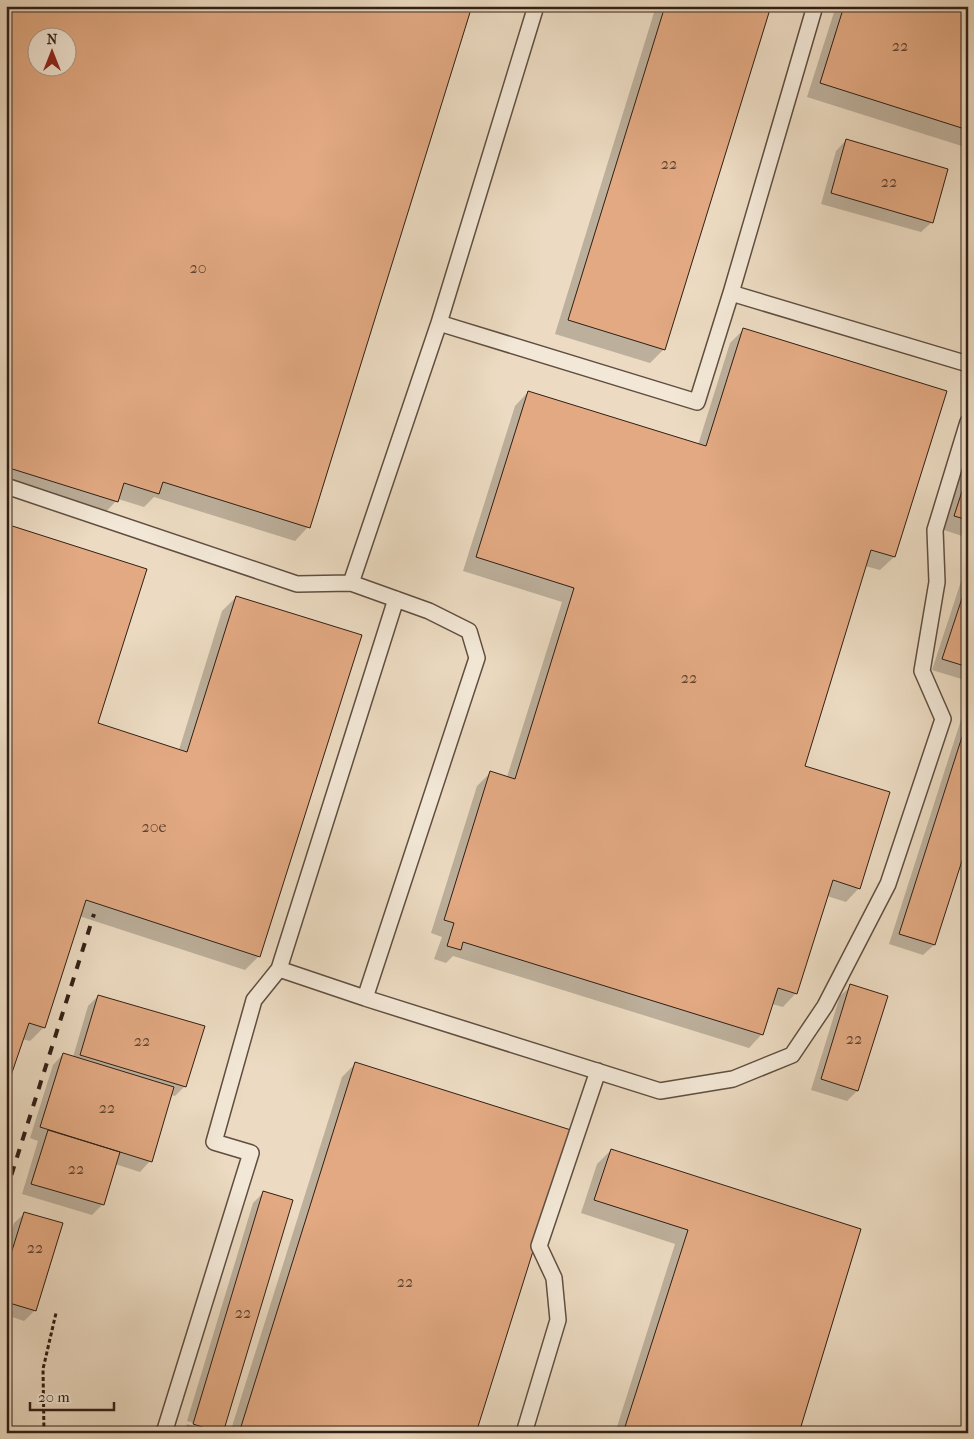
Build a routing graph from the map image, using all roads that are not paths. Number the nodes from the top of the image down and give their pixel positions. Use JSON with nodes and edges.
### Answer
{"nodes":[{"id":1,"x":536,"y":6,"type":"edge"},
{"id":2,"x":815,"y":6,"type":"edge"},
{"id":3,"x":731,"y":293,"type":"junction"},
{"id":4,"x":439,"y":323,"type":"junction"},
{"id":5,"x":968,"y":364,"type":"edge"},
{"id":6,"x":968,"y":422,"type":"edge"},
{"id":7,"x":6,"y":486,"type":"edge"},
{"id":8,"x":351,"y":583,"type":"junction"},
{"id":9,"x":396,"y":599,"type":"junction"},
{"id":10,"x":278,"y":969,"type":"junction"},
{"id":11,"x":365,"y":998,"type":"junction"},
{"id":12,"x":598,"y":1071,"type":"junction"},
{"id":13,"x":164,"y":1433,"type":"edge"},
{"id":14,"x":524,"y":1433,"type":"edge"}],
"edges":[{"from":1,"to":4,"type":"lane"},
{"from":2,"to":3,"type":"lane"},
{"from":3,"to":4,"type":"lane"},
{"from":3,"to":5,"type":"lane"},
{"from":4,"to":8,"type":"lane"},
{"from":6,"to":12,"type":"lane"},
{"from":7,"to":8,"type":"lane"},
{"from":8,"to":9,"type":"lane"},
{"from":9,"to":10,"type":"lane"},
{"from":9,"to":11,"type":"lane"},
{"from":10,"to":11,"type":"lane"},
{"from":10,"to":13,"type":"lane"},
{"from":11,"to":12,"type":"lane"},
{"from":12,"to":14,"type":"lane"}]}
